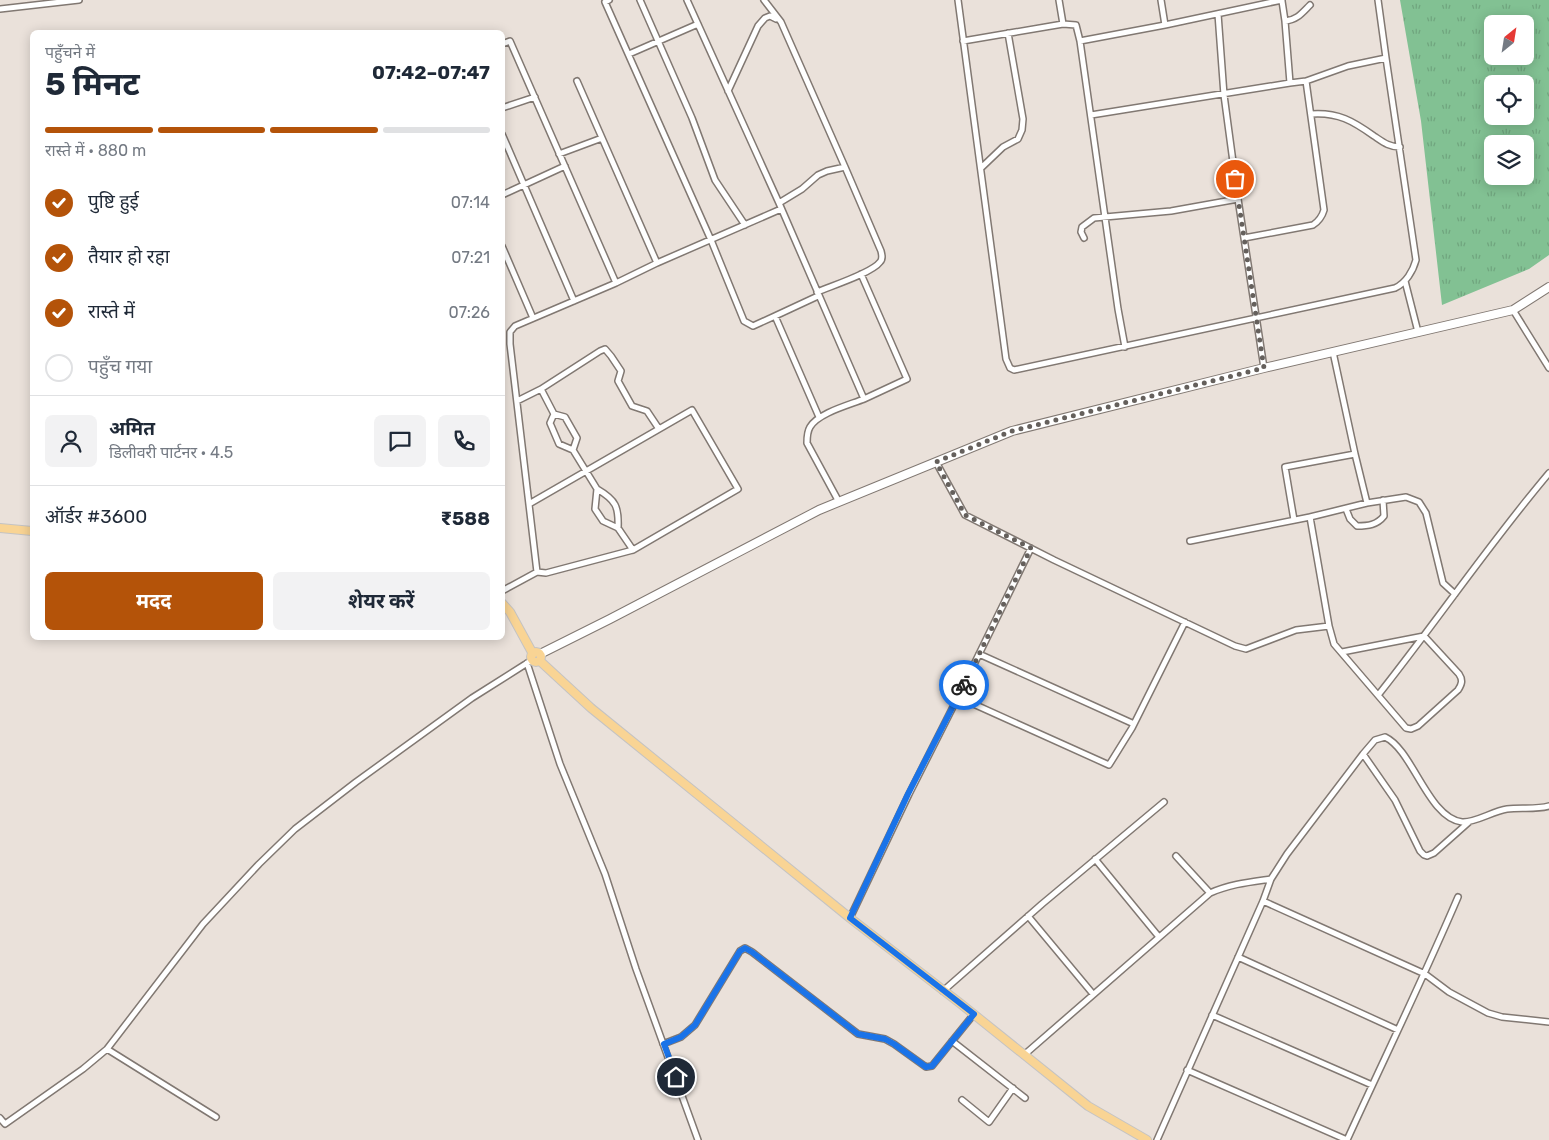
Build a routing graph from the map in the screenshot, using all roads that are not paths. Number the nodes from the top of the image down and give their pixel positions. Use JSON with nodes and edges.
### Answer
{"nodes":[{"id":1,"x":79,"y":0,"type":"edge"},
{"id":2,"x":609,"y":0,"type":"edge"},
{"id":3,"x":640,"y":0,"type":"edge"},
{"id":4,"x":687,"y":0,"type":"edge"},
{"id":5,"x":764,"y":0,"type":"edge"},
{"id":6,"x":958,"y":0,"type":"edge"},
{"id":7,"x":1059,"y":0,"type":"edge"},
{"id":8,"x":1161,"y":0,"type":"edge"},
{"id":9,"x":1282,"y":0,"type":"edge"},
{"id":10,"x":1378,"y":0,"type":"edge"},
{"id":11,"x":1310,"y":5,"type":"dead end"},
{"id":12,"x":0,"y":9,"type":"edge"},
{"id":13,"x":1218,"y":14,"type":"junction"},
{"id":14,"x":1285,"y":21,"type":"junction"},
{"id":15,"x":781,"y":22,"type":"junction"},
{"id":16,"x":698,"y":24,"type":"junction"},
{"id":17,"x":1063,"y":24,"type":"junction"},
{"id":18,"x":1164,"y":25,"type":"junction"},
{"id":19,"x":1008,"y":34,"type":"junction"},
{"id":20,"x":659,"y":41,"type":"junction"},
{"id":21,"x":964,"y":41,"type":"junction"},
{"id":22,"x":1080,"y":41,"type":"junction"},
{"id":23,"x":505,"y":43,"type":"edge"},
{"id":24,"x":629,"y":54,"type":"junction"},
{"id":25,"x":1386,"y":58,"type":"junction"},
{"id":26,"x":1306,"y":81,"type":"junction"},
{"id":27,"x":578,"y":82,"type":"dead end"},
{"id":28,"x":1290,"y":83,"type":"junction"},
{"id":29,"x":728,"y":91,"type":"junction"},
{"id":30,"x":1224,"y":95,"type":"junction"},
{"id":31,"x":535,"y":97,"type":"junction"},
{"id":32,"x":505,"y":107,"type":"edge"},
{"id":33,"x":1311,"y":114,"type":"junction"},
{"id":34,"x":1091,"y":115,"type":"junction"},
{"id":35,"x":602,"y":138,"type":"junction"},
{"id":36,"x":505,"y":141,"type":"edge"},
{"id":37,"x":1400,"y":147,"type":"junction"},
{"id":38,"x":559,"y":154,"type":"junction"},
{"id":39,"x":565,"y":166,"type":"junction"},
{"id":40,"x":845,"y":168,"type":"junction"},
{"id":41,"x":981,"y":168,"type":"junction"},
{"id":42,"x":524,"y":186,"type":"junction"},
{"id":43,"x":505,"y":194,"type":"edge"},
{"id":44,"x":1238,"y":199,"type":"junction"},
{"id":45,"x":778,"y":203,"type":"junction"},
{"id":46,"x":781,"y":209,"type":"junction"},
{"id":47,"x":1105,"y":217,"type":"junction"},
{"id":48,"x":744,"y":225,"type":"junction"},
{"id":49,"x":1084,"y":238,"type":"dead end"},
{"id":50,"x":1244,"y":238,"type":"junction"},
{"id":51,"x":711,"y":240,"type":"junction"},
{"id":52,"x":505,"y":253,"type":"edge"},
{"id":53,"x":657,"y":263,"type":"junction"},
{"id":54,"x":861,"y":274,"type":"junction"},
{"id":55,"x":1405,"y":280,"type":"junction"},
{"id":56,"x":616,"y":284,"type":"junction"},
{"id":57,"x":1549,"y":287,"type":"edge"},
{"id":58,"x":818,"y":294,"type":"junction"},
{"id":59,"x":574,"y":301,"type":"junction"},
{"id":60,"x":1513,"y":310,"type":"junction"},
{"id":61,"x":775,"y":316,"type":"junction"},
{"id":62,"x":1256,"y":317,"type":"junction"},
{"id":63,"x":533,"y":318,"type":"junction"},
{"id":64,"x":1418,"y":332,"type":"junction"},
{"id":65,"x":1126,"y":347,"type":"junction"},
{"id":66,"x":1333,"y":352,"type":"junction"},
{"id":67,"x":1264,"y":368,"type":"junction"},
{"id":68,"x":1549,"y":368,"type":"edge"},
{"id":69,"x":541,"y":389,"type":"junction"},
{"id":70,"x":864,"y":399,"type":"junction"},
{"id":71,"x":517,"y":402,"type":"junction"},
{"id":72,"x":554,"y":414,"type":"junction"},
{"id":73,"x":819,"y":417,"type":"junction"},
{"id":74,"x":659,"y":429,"type":"junction"},
{"id":75,"x":573,"y":450,"type":"junction"},
{"id":76,"x":1355,"y":454,"type":"junction"},
{"id":77,"x":936,"y":462,"type":"junction"},
{"id":78,"x":586,"y":472,"type":"junction"},
{"id":79,"x":1549,"y":473,"type":"edge"},
{"id":80,"x":598,"y":489,"type":"junction"},
{"id":81,"x":1383,"y":500,"type":"junction"},
{"id":82,"x":839,"y":502,"type":"junction"},
{"id":83,"x":1367,"y":503,"type":"junction"},
{"id":84,"x":529,"y":504,"type":"junction"},
{"id":85,"x":1346,"y":508,"type":"junction"},
{"id":86,"x":1310,"y":517,"type":"junction"},
{"id":87,"x":1294,"y":520,"type":"junction"},
{"id":88,"x":0,"y":528,"type":"edge"},
{"id":89,"x":618,"y":528,"type":"junction"},
{"id":90,"x":30,"y":531,"type":"edge"},
{"id":91,"x":1190,"y":541,"type":"dead end"},
{"id":92,"x":1031,"y":548,"type":"junction"},
{"id":93,"x":632,"y":550,"type":"junction"},
{"id":94,"x":537,"y":572,"type":"junction"},
{"id":95,"x":505,"y":589,"type":"edge"},
{"id":96,"x":1456,"y":594,"type":"junction"},
{"id":97,"x":505,"y":606,"type":"edge"},
{"id":98,"x":1185,"y":622,"type":"junction"},
{"id":99,"x":1329,"y":626,"type":"junction"},
{"id":100,"x":1424,"y":636,"type":"junction"},
{"id":101,"x":1342,"y":652,"type":"junction"},
{"id":102,"x":979,"y":654,"type":"junction"},
{"id":103,"x":534,"y":658,"type":"junction"},
{"id":104,"x":1378,"y":694,"type":"junction"},
{"id":105,"x":958,"y":697,"type":"junction"},
{"id":106,"x":1134,"y":724,"type":"junction"},
{"id":107,"x":1363,"y":754,"type":"junction"},
{"id":108,"x":1164,"y":802,"type":"dead end"},
{"id":109,"x":1549,"y":806,"type":"edge"},
{"id":110,"x":1470,"y":821,"type":"junction"},
{"id":111,"x":1176,"y":856,"type":"dead end"},
{"id":112,"x":1095,"y":860,"type":"junction"},
{"id":113,"x":1271,"y":879,"type":"junction"},
{"id":114,"x":1210,"y":893,"type":"junction"},
{"id":115,"x":1458,"y":897,"type":"dead end"},
{"id":116,"x":1263,"y":901,"type":"junction"},
{"id":117,"x":1028,"y":916,"type":"junction"},
{"id":118,"x":850,"y":918,"type":"junction"},
{"id":119,"x":1159,"y":937,"type":"junction"},
{"id":120,"x":1238,"y":957,"type":"junction"},
{"id":121,"x":1425,"y":974,"type":"junction"},
{"id":122,"x":943,"y":991,"type":"junction"},
{"id":123,"x":1093,"y":994,"type":"junction"},
{"id":124,"x":974,"y":1014,"type":"junction"},
{"id":125,"x":1212,"y":1015,"type":"junction"},
{"id":126,"x":1549,"y":1022,"type":"edge"},
{"id":127,"x":1398,"y":1030,"type":"junction"},
{"id":128,"x":952,"y":1041,"type":"junction"},
{"id":129,"x":664,"y":1044,"type":"junction"},
{"id":130,"x":107,"y":1049,"type":"junction"},
{"id":131,"x":1024,"y":1054,"type":"junction"},
{"id":132,"x":1188,"y":1070,"type":"junction"},
{"id":133,"x":1372,"y":1085,"type":"junction"},
{"id":134,"x":1013,"y":1088,"type":"junction"},
{"id":135,"x":1025,"y":1098,"type":"dead end"},
{"id":136,"x":962,"y":1100,"type":"dead end"},
{"id":137,"x":0,"y":1118,"type":"edge"},
{"id":138,"x":216,"y":1118,"type":"dead end"},
{"id":139,"x":2,"y":1125,"type":"edge"},
{"id":140,"x":698,"y":1140,"type":"edge"},
{"id":141,"x":1147,"y":1140,"type":"edge"},
{"id":142,"x":1157,"y":1140,"type":"edge"},
{"id":143,"x":1347,"y":1140,"type":"edge"}],
"edges":[{"from":1,"to":12,"type":"street"},
{"from":2,"to":24,"type":"street"},
{"from":3,"to":20,"type":"street"},
{"from":4,"to":16,"type":"street"},
{"from":5,"to":15,"type":"street"},
{"from":6,"to":21,"type":"street"},
{"from":7,"to":17,"type":"street"},
{"from":8,"to":18,"type":"street"},
{"from":9,"to":13,"type":"street"},
{"from":9,"to":14,"type":"street"},
{"from":10,"to":25,"type":"street"},
{"from":11,"to":14,"type":"street"},
{"from":13,"to":18,"type":"street"},
{"from":13,"to":30,"type":"street"},
{"from":14,"to":28,"type":"street"},
{"from":15,"to":29,"type":"street"},
{"from":15,"to":40,"type":"street"},
{"from":16,"to":20,"type":"street"},
{"from":16,"to":29,"type":"street"},
{"from":17,"to":19,"type":"street"},
{"from":17,"to":22,"type":"street"},
{"from":18,"to":22,"type":"street"},
{"from":19,"to":21,"type":"street"},
{"from":19,"to":41,"type":"street"},
{"from":20,"to":24,"type":"street"},
{"from":20,"to":48,"type":"street"},
{"from":21,"to":41,"type":"street"},
{"from":22,"to":34,"type":"street"},
{"from":23,"to":31,"type":"street"},
{"from":24,"to":51,"type":"street"},
{"from":25,"to":26,"type":"street"},
{"from":25,"to":37,"type":"street"},
{"from":26,"to":28,"type":"street"},
{"from":26,"to":33,"type":"street"},
{"from":27,"to":35,"type":"street"},
{"from":28,"to":30,"type":"street"},
{"from":29,"to":45,"type":"street"},
{"from":30,"to":34,"type":"street"},
{"from":30,"to":44,"type":"street"},
{"from":31,"to":32,"type":"street"},
{"from":31,"to":38,"type":"street"},
{"from":33,"to":37,"type":"street"},
{"from":33,"to":50,"type":"street"},
{"from":34,"to":47,"type":"street"},
{"from":35,"to":38,"type":"street"},
{"from":35,"to":53,"type":"street"},
{"from":36,"to":42,"type":"street"},
{"from":37,"to":55,"type":"street"},
{"from":38,"to":39,"type":"street"},
{"from":39,"to":42,"type":"street"},
{"from":39,"to":56,"type":"street"},
{"from":40,"to":45,"type":"street"},
{"from":40,"to":54,"type":"street"},
{"from":41,"to":65,"type":"street"},
{"from":42,"to":43,"type":"street"},
{"from":42,"to":59,"type":"street"},
{"from":44,"to":47,"type":"street"},
{"from":44,"to":50,"type":"street"},
{"from":45,"to":46,"type":"street"},
{"from":46,"to":48,"type":"street"},
{"from":46,"to":58,"type":"street"},
{"from":47,"to":49,"type":"street"},
{"from":47,"to":65,"type":"street"},
{"from":48,"to":51,"type":"street"},
{"from":50,"to":62,"type":"street"},
{"from":51,"to":53,"type":"street"},
{"from":51,"to":61,"type":"street"},
{"from":52,"to":63,"type":"street"},
{"from":53,"to":56,"type":"street"},
{"from":54,"to":58,"type":"street"},
{"from":54,"to":70,"type":"street"},
{"from":55,"to":62,"type":"street"},
{"from":55,"to":64,"type":"street"},
{"from":56,"to":59,"type":"street"},
{"from":57,"to":60,"type":"street"},
{"from":58,"to":61,"type":"street"},
{"from":58,"to":70,"type":"street"},
{"from":59,"to":63,"type":"street"},
{"from":60,"to":64,"type":"street"},
{"from":60,"to":68,"type":"street"},
{"from":61,"to":73,"type":"street"},
{"from":62,"to":65,"type":"street"},
{"from":62,"to":67,"type":"street"},
{"from":63,"to":71,"type":"street"},
{"from":64,"to":66,"type":"street"},
{"from":66,"to":67,"type":"street"},
{"from":66,"to":76,"type":"street"},
{"from":67,"to":77,"type":"street"},
{"from":69,"to":71,"type":"street"},
{"from":69,"to":72,"type":"street"},
{"from":69,"to":74,"type":"street"},
{"from":70,"to":73,"type":"street"},
{"from":71,"to":84,"type":"street"},
{"from":72,"to":75,"type":"street"},
{"from":72,"to":75,"type":"street"},
{"from":73,"to":82,"type":"street"},
{"from":74,"to":78,"type":"street"},
{"from":74,"to":93,"type":"street"},
{"from":75,"to":78,"type":"street"},
{"from":76,"to":83,"type":"street"},
{"from":76,"to":87,"type":"street"},
{"from":77,"to":82,"type":"street"},
{"from":77,"to":92,"type":"street"},
{"from":78,"to":80,"type":"street"},
{"from":78,"to":84,"type":"street"},
{"from":79,"to":96,"type":"street"},
{"from":80,"to":89,"type":"street"},
{"from":80,"to":89,"type":"street"},
{"from":81,"to":83,"type":"street"},
{"from":81,"to":85,"type":"street"},
{"from":81,"to":96,"type":"street"},
{"from":82,"to":103,"type":"street"},
{"from":83,"to":85,"type":"street"},
{"from":84,"to":94,"type":"street"},
{"from":85,"to":86,"type":"street"},
{"from":86,"to":87,"type":"street"},
{"from":86,"to":99,"type":"street"},
{"from":87,"to":91,"type":"street"},
{"from":88,"to":90,"type":"main road"},
{"from":89,"to":93,"type":"street"},
{"from":92,"to":98,"type":"street"},
{"from":92,"to":102,"type":"street"},
{"from":93,"to":94,"type":"street"},
{"from":94,"to":95,"type":"street"},
{"from":96,"to":100,"type":"street"},
{"from":97,"to":103,"type":"main road"},
{"from":98,"to":99,"type":"street"},
{"from":98,"to":106,"type":"street"},
{"from":99,"to":101,"type":"street"},
{"from":100,"to":101,"type":"street"},
{"from":100,"to":104,"type":"street"},
{"from":100,"to":104,"type":"street"},
{"from":101,"to":104,"type":"street"},
{"from":102,"to":105,"type":"street"},
{"from":102,"to":106,"type":"street"},
{"from":103,"to":118,"type":"main road"},
{"from":103,"to":129,"type":"street"},
{"from":103,"to":130,"type":"street"},
{"from":105,"to":106,"type":"street"},
{"from":105,"to":118,"type":"street"},
{"from":107,"to":110,"type":"street"},
{"from":107,"to":110,"type":"street"},
{"from":107,"to":113,"type":"street"},
{"from":108,"to":112,"type":"street"},
{"from":109,"to":110,"type":"street"},
{"from":111,"to":114,"type":"street"},
{"from":112,"to":117,"type":"street"},
{"from":112,"to":119,"type":"street"},
{"from":113,"to":114,"type":"street"},
{"from":113,"to":116,"type":"street"},
{"from":114,"to":119,"type":"street"},
{"from":115,"to":121,"type":"street"},
{"from":116,"to":120,"type":"street"},
{"from":116,"to":121,"type":"street"},
{"from":117,"to":122,"type":"street"},
{"from":117,"to":123,"type":"street"},
{"from":118,"to":122,"type":"main road"},
{"from":119,"to":123,"type":"street"},
{"from":120,"to":125,"type":"street"},
{"from":120,"to":127,"type":"street"},
{"from":121,"to":126,"type":"street"},
{"from":121,"to":127,"type":"street"},
{"from":122,"to":124,"type":"main road"},
{"from":123,"to":131,"type":"street"},
{"from":124,"to":128,"type":"street"},
{"from":124,"to":131,"type":"main road"},
{"from":125,"to":132,"type":"street"},
{"from":125,"to":133,"type":"street"},
{"from":127,"to":133,"type":"street"},
{"from":128,"to":129,"type":"street"},
{"from":128,"to":134,"type":"street"},
{"from":129,"to":140,"type":"street"},
{"from":130,"to":138,"type":"street"},
{"from":130,"to":139,"type":"street"},
{"from":131,"to":141,"type":"main road"},
{"from":132,"to":142,"type":"street"},
{"from":132,"to":143,"type":"street"},
{"from":133,"to":143,"type":"street"},
{"from":134,"to":135,"type":"street"},
{"from":134,"to":136,"type":"street"},
{"from":137,"to":139,"type":"street"}]}
